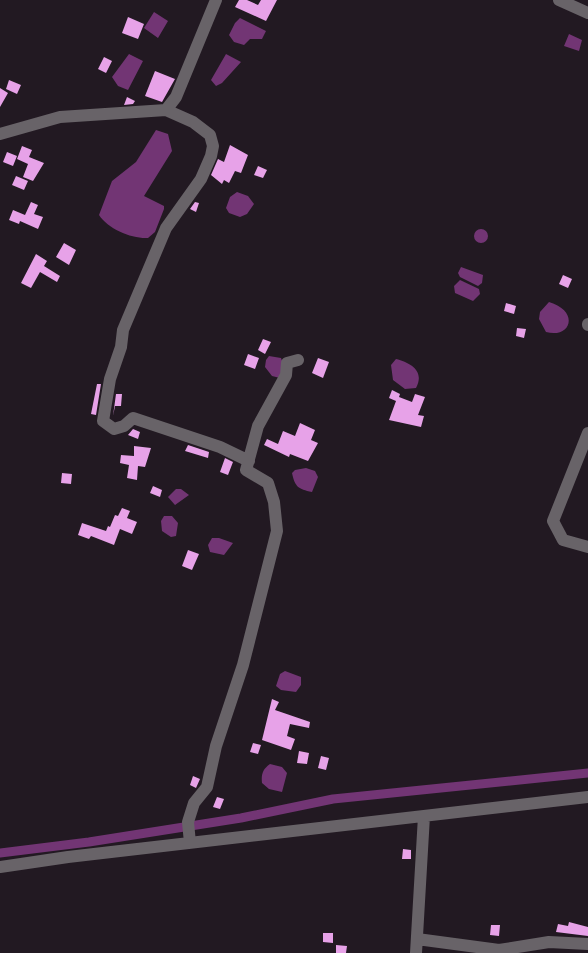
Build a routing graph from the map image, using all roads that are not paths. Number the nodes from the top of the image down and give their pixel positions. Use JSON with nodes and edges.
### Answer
{"nodes":[{"id":1,"x":216,"y":0,"type":"edge"},
{"id":2,"x":559,"y":0,"type":"edge"},
{"id":3,"x":588,"y":13,"type":"edge"},
{"id":4,"x":166,"y":110,"type":"junction"},
{"id":5,"x":0,"y":134,"type":"edge"},
{"id":6,"x":298,"y":360,"type":"dead end"},
{"id":7,"x":588,"y":433,"type":"edge"},
{"id":8,"x":249,"y":461,"type":"junction"},
{"id":9,"x":588,"y":547,"type":"edge"},
{"id":10,"x":588,"y":797,"type":"edge"},
{"id":11,"x":424,"y":816,"type":"junction"},
{"id":12,"x":190,"y":841,"type":"junction"},
{"id":13,"x":0,"y":867,"type":"edge"},
{"id":14,"x":416,"y":939,"type":"junction"},
{"id":15,"x":588,"y":944,"type":"edge"},
{"id":16,"x":416,"y":953,"type":"edge"}],
"edges":[{"from":1,"to":4,"type":"street"},
{"from":2,"to":3,"type":"street"},
{"from":4,"to":5,"type":"street"},
{"from":4,"to":8,"type":"street"},
{"from":6,"to":8,"type":"street"},
{"from":7,"to":9,"type":"street"},
{"from":8,"to":12,"type":"street"},
{"from":10,"to":11,"type":"street"},
{"from":11,"to":12,"type":"street"},
{"from":11,"to":14,"type":"street"},
{"from":12,"to":13,"type":"street"},
{"from":14,"to":15,"type":"street"},
{"from":14,"to":16,"type":"street"}]}
